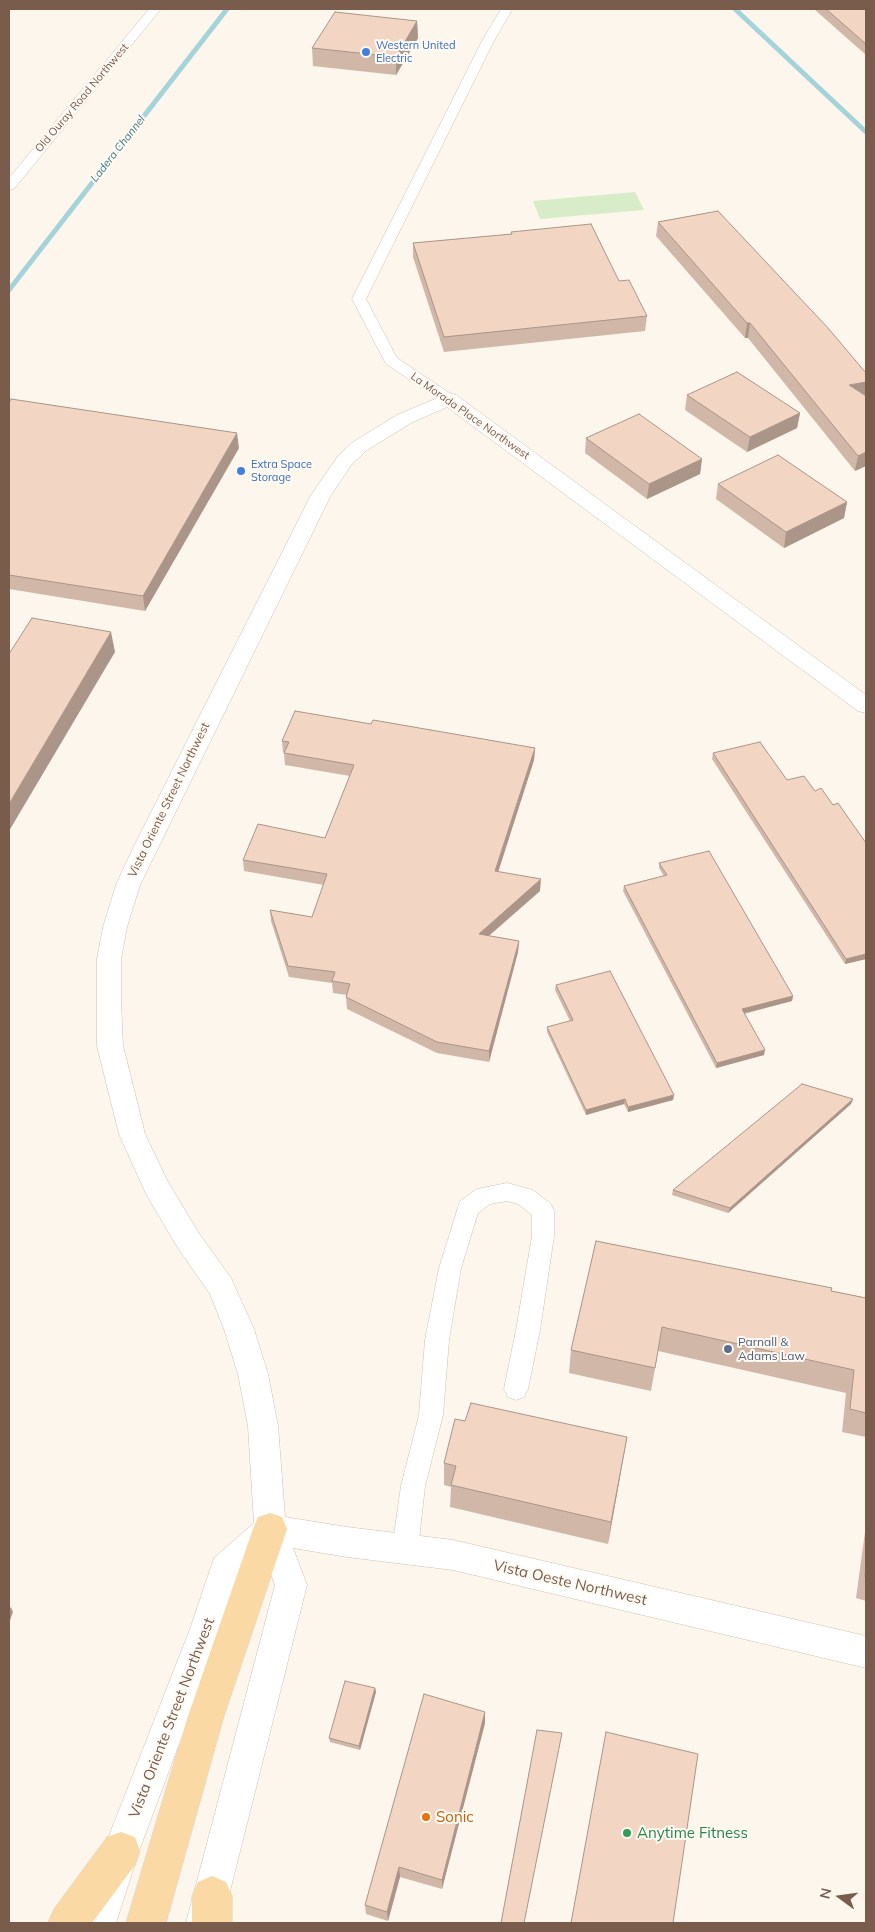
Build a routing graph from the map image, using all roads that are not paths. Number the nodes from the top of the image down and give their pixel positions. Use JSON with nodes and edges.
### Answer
{"nodes":[{"id":1,"x":155,"y":9,"type":"edge"},
{"id":2,"x":506,"y":10,"type":"dead end"},
{"id":3,"x":9,"y":186,"type":"edge"},
{"id":4,"x":449,"y":399,"type":"junction"},
{"id":5,"x":866,"y":706,"type":"edge"},
{"id":6,"x":516,"y":1389,"type":"dead end"},
{"id":7,"x":270,"y":1528,"type":"junction"},
{"id":8,"x":405,"y":1549,"type":"junction"},
{"id":9,"x":866,"y":1652,"type":"edge"},
{"id":10,"x":121,"y":1851,"type":"junction"},
{"id":11,"x":209,"y":1914,"type":"edge"},
{"id":12,"x":68,"y":1923,"type":"edge"},
{"id":13,"x":98,"y":1923,"type":"edge"},
{"id":14,"x":146,"y":1923,"type":"edge"}],
"edges":[{"from":1,"to":3,"type":"street","name":"Old Ouray Road Northwest"},
{"from":2,"to":4,"type":"street","name":"La Morada Place Northwest"},
{"from":4,"to":5,"type":"street","name":"La Morada Place Northwest"},
{"from":4,"to":7,"type":"street","name":"Vista Oriente Street Northwest"},
{"from":6,"to":8,"type":"street"},
{"from":7,"to":8,"type":"street","name":"Vista Oeste Northwest"},
{"from":7,"to":10,"type":"street","name":"Vista Oriente Street Northwest"},
{"from":7,"to":11,"type":"street","name":"Vista Oriente Street Northwest"},
{"from":7,"to":14,"type":"main road"},
{"from":8,"to":9,"type":"street","name":"Vista Oeste Northwest"},
{"from":10,"to":12,"type":"main road"},
{"from":10,"to":13,"type":"street","name":"Vista Oriente Street Northwest"}]}
